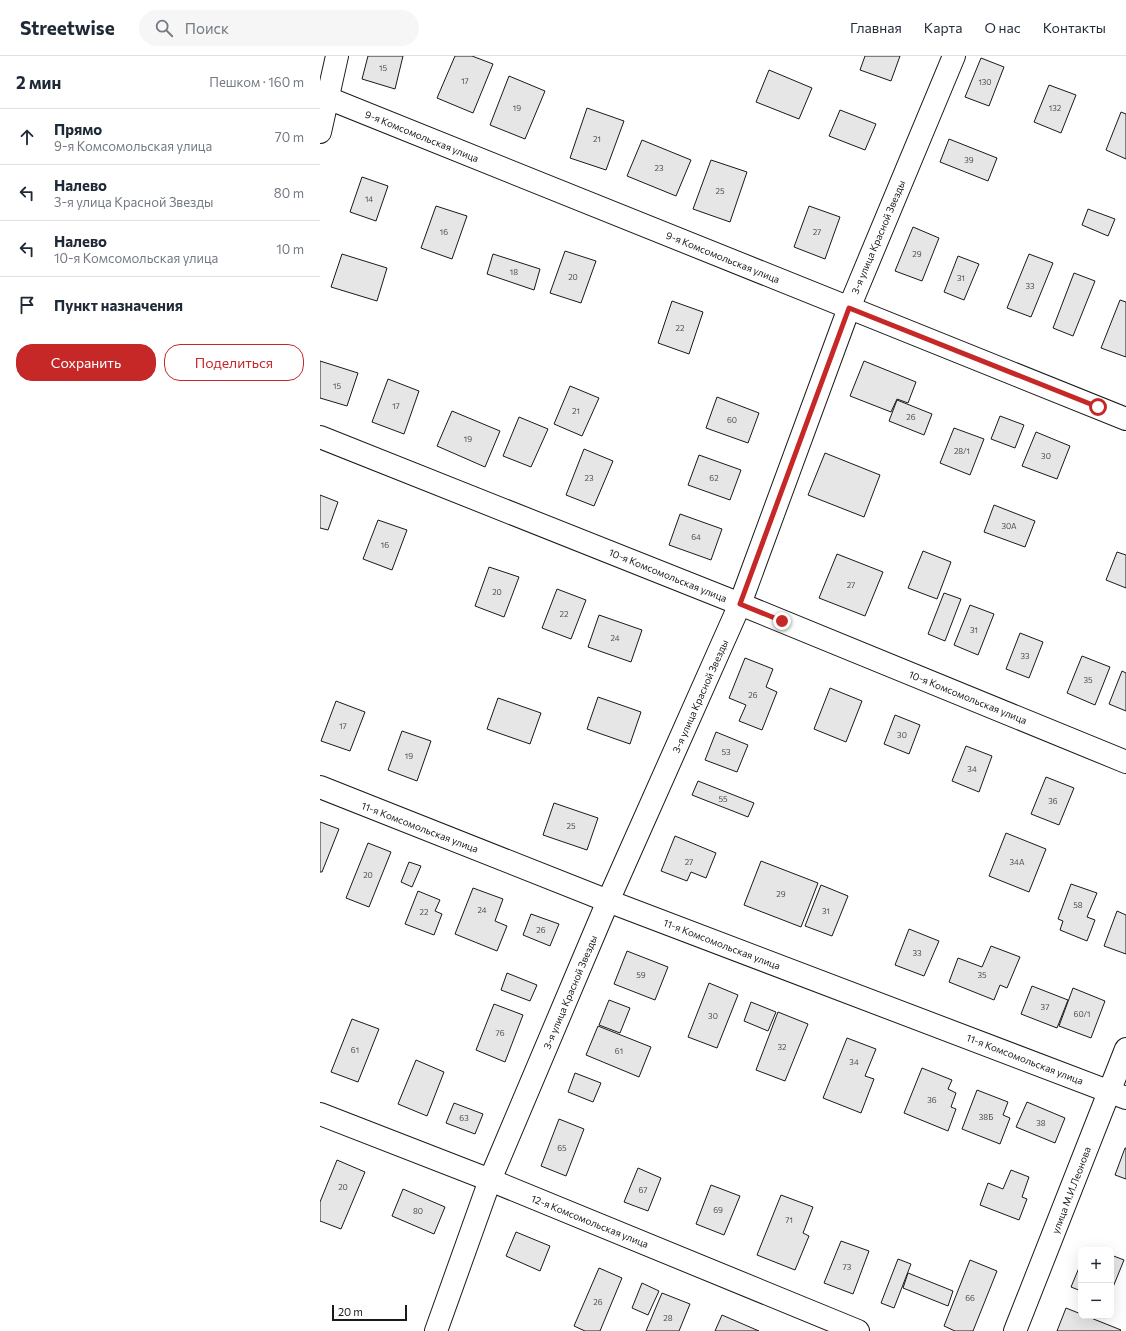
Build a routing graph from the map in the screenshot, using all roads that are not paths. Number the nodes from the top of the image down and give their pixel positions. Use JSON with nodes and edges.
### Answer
{"nodes":[{"id":1,"x":336,"y":56,"type":"edge"},
{"id":2,"x":954,"y":56,"type":"edge"},
{"id":3,"x":324,"y":97,"type":"edge"},
{"id":4,"x":320,"y":132,"type":"edge"},
{"id":5,"x":849,"y":308,"type":"junction"},
{"id":6,"x":1126,"y":419,"type":"edge"},
{"id":7,"x":320,"y":438,"type":"edge"},
{"id":8,"x":740,"y":604,"type":"junction"},
{"id":9,"x":1126,"y":762,"type":"edge"},
{"id":10,"x":320,"y":787,"type":"edge"},
{"id":11,"x":608,"y":901,"type":"junction"},
{"id":12,"x":1126,"y":1049,"type":"edge"},
{"id":13,"x":1118,"y":1094,"type":"edge"},
{"id":14,"x":320,"y":1114,"type":"edge"},
{"id":15,"x":490,"y":1180,"type":"junction"},
{"id":16,"x":436,"y":1331,"type":"edge"},
{"id":17,"x":858,"y":1331,"type":"edge"},
{"id":18,"x":1015,"y":1331,"type":"edge"}],
"edges":[{"from":1,"to":3,"type":"street"},
{"from":2,"to":5,"type":"street","name":"3-я улица Красной Звезды"},
{"from":3,"to":4,"type":"street"},
{"from":3,"to":5,"type":"street","name":"9-я Комсомольская улица"},
{"from":5,"to":6,"type":"street","name":"9-я Комсомольская улица"},
{"from":5,"to":8,"type":"street","name":"3-я улица Красной Звезды"},
{"from":7,"to":8,"type":"street","name":"10-я Комсомольская улица"},
{"from":8,"to":9,"type":"street","name":"10-я Комсомольская улица"},
{"from":8,"to":11,"type":"street","name":"3-я улица Красной Звезды"},
{"from":10,"to":11,"type":"street","name":"11-я Комсомольская улица"},
{"from":11,"to":13,"type":"street","name":"11-я Комсомольская улица"},
{"from":11,"to":15,"type":"street","name":"3-я улица Красной Звезды"},
{"from":12,"to":13,"type":"street","name":"улица М.И.Леонова"},
{"from":13,"to":18,"type":"street","name":"улица М.И.Леонова"},
{"from":14,"to":15,"type":"street","name":"12-я Комсомольская улица"},
{"from":15,"to":16,"type":"street","name":"3-я улица Красной Звезды"},
{"from":15,"to":17,"type":"street","name":"12-я Комсомольская улица"}]}
